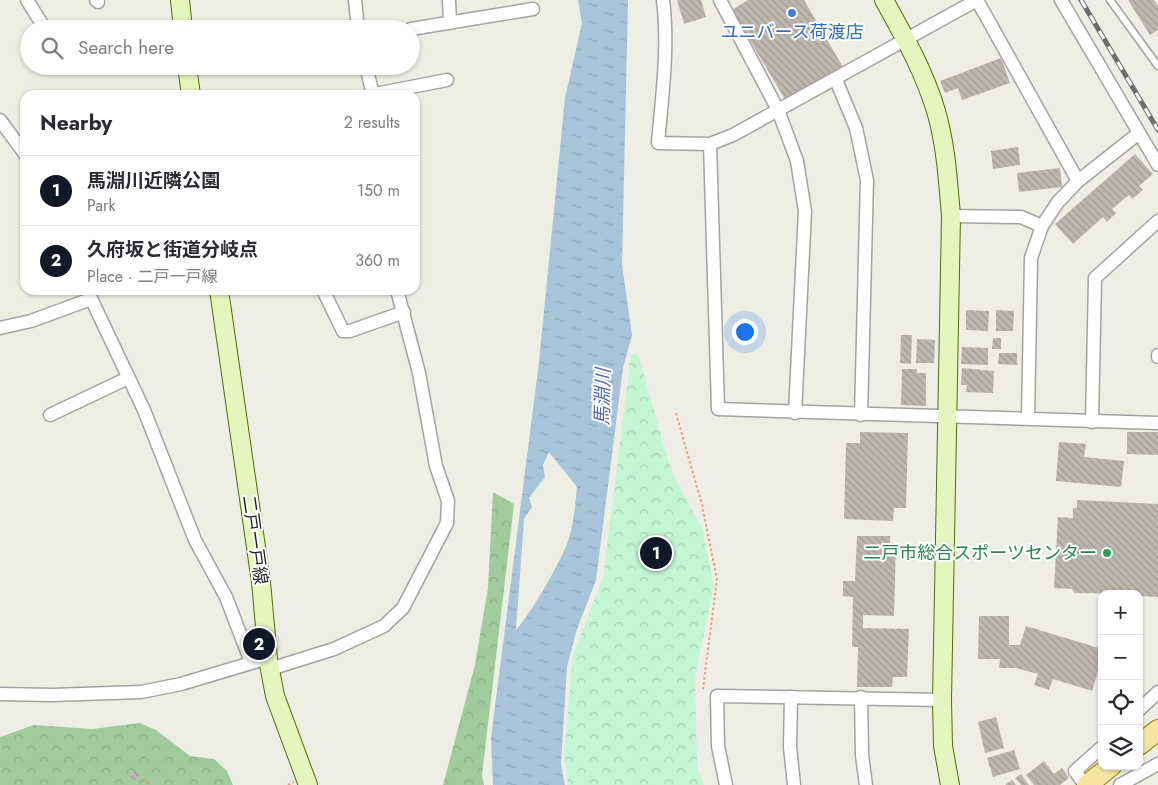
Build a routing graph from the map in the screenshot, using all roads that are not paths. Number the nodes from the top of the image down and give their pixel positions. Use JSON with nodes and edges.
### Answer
{"nodes":[{"id":1,"x":27,"y":0,"type":"edge"},
{"id":2,"x":180,"y":0,"type":"edge"},
{"id":3,"x":354,"y":0,"type":"edge"},
{"id":4,"x":449,"y":0,"type":"edge"},
{"id":5,"x":663,"y":0,"type":"edge"},
{"id":6,"x":720,"y":0,"type":"edge"},
{"id":7,"x":884,"y":0,"type":"edge"},
{"id":8,"x":977,"y":0,"type":"edge"},
{"id":9,"x":1061,"y":0,"type":"edge"},
{"id":10,"x":1110,"y":0,"type":"edge"},
{"id":11,"x":533,"y":9,"type":"dead end"},
{"id":12,"x":39,"y":20,"type":"edge"},
{"id":13,"x":182,"y":20,"type":"edge"},
{"id":14,"x":357,"y":20,"type":"edge"},
{"id":15,"x":450,"y":23,"type":"junction"},
{"id":16,"x":420,"y":28,"type":"edge"},
{"id":17,"x":906,"y":39,"type":"junction"},
{"id":18,"x":1158,"y":66,"type":"edge"},
{"id":19,"x":189,"y":75,"type":"edge"},
{"id":20,"x":368,"y":75,"type":"edge"},
{"id":21,"x":447,"y":80,"type":"dead end"},
{"id":22,"x":836,"y":80,"type":"junction"},
{"id":23,"x":190,"y":90,"type":"edge"},
{"id":24,"x":371,"y":90,"type":"edge"},
{"id":25,"x":397,"y":90,"type":"edge"},
{"id":26,"x":778,"y":110,"type":"junction"},
{"id":27,"x":0,"y":120,"type":"edge"},
{"id":28,"x":1138,"y":133,"type":"junction"},
{"id":29,"x":710,"y":144,"type":"junction"},
{"id":30,"x":20,"y":147,"type":"edge"},
{"id":31,"x":1158,"y":165,"type":"edge"},
{"id":32,"x":1078,"y":181,"type":"junction"},
{"id":33,"x":951,"y":216,"type":"junction"},
{"id":34,"x":1158,"y":221,"type":"edge"},
{"id":35,"x":1042,"y":226,"type":"junction"},
{"id":36,"x":87,"y":295,"type":"edge"},
{"id":37,"x":89,"y":295,"type":"edge"},
{"id":38,"x":220,"y":295,"type":"edge"},
{"id":39,"x":325,"y":295,"type":"edge"},
{"id":40,"x":399,"y":295,"type":"edge"},
{"id":41,"x":404,"y":312,"type":"junction"},
{"id":42,"x":0,"y":328,"type":"edge"},
{"id":43,"x":128,"y":378,"type":"junction"},
{"id":44,"x":794,"y":413,"type":"junction"},
{"id":45,"x":50,"y":415,"type":"dead end"},
{"id":46,"x":861,"y":415,"type":"junction"},
{"id":47,"x":947,"y":416,"type":"junction"},
{"id":48,"x":1028,"y":418,"type":"junction"},
{"id":49,"x":1092,"y":422,"type":"junction"},
{"id":50,"x":1158,"y":423,"type":"edge"},
{"id":51,"x":263,"y":663,"type":"junction"},
{"id":52,"x":1158,"y":692,"type":"edge"},
{"id":53,"x":0,"y":694,"type":"edge"},
{"id":54,"x":791,"y":697,"type":"junction"},
{"id":55,"x":861,"y":697,"type":"junction"},
{"id":56,"x":942,"y":700,"type":"junction"},
{"id":57,"x":1143,"y":706,"type":"edge"},
{"id":58,"x":1158,"y":730,"type":"edge"},
{"id":59,"x":1143,"y":742,"type":"edge"},
{"id":60,"x":1098,"y":751,"type":"edge"},
{"id":61,"x":1158,"y":764,"type":"edge"},
{"id":62,"x":1107,"y":770,"type":"edge"},
{"id":63,"x":1124,"y":784,"type":"edge"},
{"id":64,"x":308,"y":785,"type":"edge"},
{"id":65,"x":726,"y":785,"type":"edge"},
{"id":66,"x":794,"y":785,"type":"edge"},
{"id":67,"x":866,"y":785,"type":"edge"},
{"id":68,"x":950,"y":785,"type":"edge"},
{"id":69,"x":1086,"y":785,"type":"edge"}],
"edges":[{"from":1,"to":12,"type":"street"},
{"from":2,"to":13,"type":"street"},
{"from":3,"to":14,"type":"street"},
{"from":4,"to":15,"type":"street"},
{"from":5,"to":29,"type":"street"},
{"from":6,"to":26,"type":"street"},
{"from":7,"to":17,"type":"street"},
{"from":8,"to":17,"type":"street"},
{"from":8,"to":32,"type":"street"},
{"from":9,"to":28,"type":"street"},
{"from":10,"to":18,"type":"lane"},
{"from":11,"to":15,"type":"street"},
{"from":15,"to":16,"type":"street"},
{"from":17,"to":22,"type":"street"},
{"from":17,"to":33,"type":"street"},
{"from":19,"to":23,"type":"street"},
{"from":20,"to":24,"type":"street"},
{"from":21,"to":25,"type":"street"},
{"from":22,"to":26,"type":"street"},
{"from":22,"to":46,"type":"street"},
{"from":26,"to":29,"type":"street"},
{"from":26,"to":44,"type":"street"},
{"from":27,"to":30,"type":"street"},
{"from":28,"to":31,"type":"street"},
{"from":28,"to":32,"type":"street"},
{"from":29,"to":44,"type":"street"},
{"from":32,"to":35,"type":"street"},
{"from":33,"to":35,"type":"street"},
{"from":33,"to":47,"type":"street"},
{"from":34,"to":49,"type":"street"},
{"from":35,"to":48,"type":"street"},
{"from":36,"to":42,"type":"street"},
{"from":37,"to":43,"type":"street"},
{"from":38,"to":51,"type":"street","name":"二戸一戸線"},
{"from":39,"to":41,"type":"street"},
{"from":40,"to":41,"type":"street"},
{"from":41,"to":51,"type":"street"},
{"from":43,"to":45,"type":"street"},
{"from":43,"to":51,"type":"street"},
{"from":44,"to":46,"type":"street"},
{"from":46,"to":47,"type":"street"},
{"from":47,"to":48,"type":"street"},
{"from":47,"to":56,"type":"street"},
{"from":48,"to":49,"type":"street"},
{"from":49,"to":50,"type":"street"},
{"from":51,"to":53,"type":"street"},
{"from":51,"to":64,"type":"street","name":"二戸一戸線"},
{"from":52,"to":57,"type":"street"},
{"from":54,"to":55,"type":"street"},
{"from":54,"to":65,"type":"street"},
{"from":54,"to":66,"type":"street"},
{"from":55,"to":56,"type":"street"},
{"from":55,"to":67,"type":"street"},
{"from":56,"to":68,"type":"street"},
{"from":58,"to":59,"type":"main road"},
{"from":60,"to":69,"type":"street"},
{"from":61,"to":63,"type":"street"},
{"from":62,"to":69,"type":"main road"}]}
